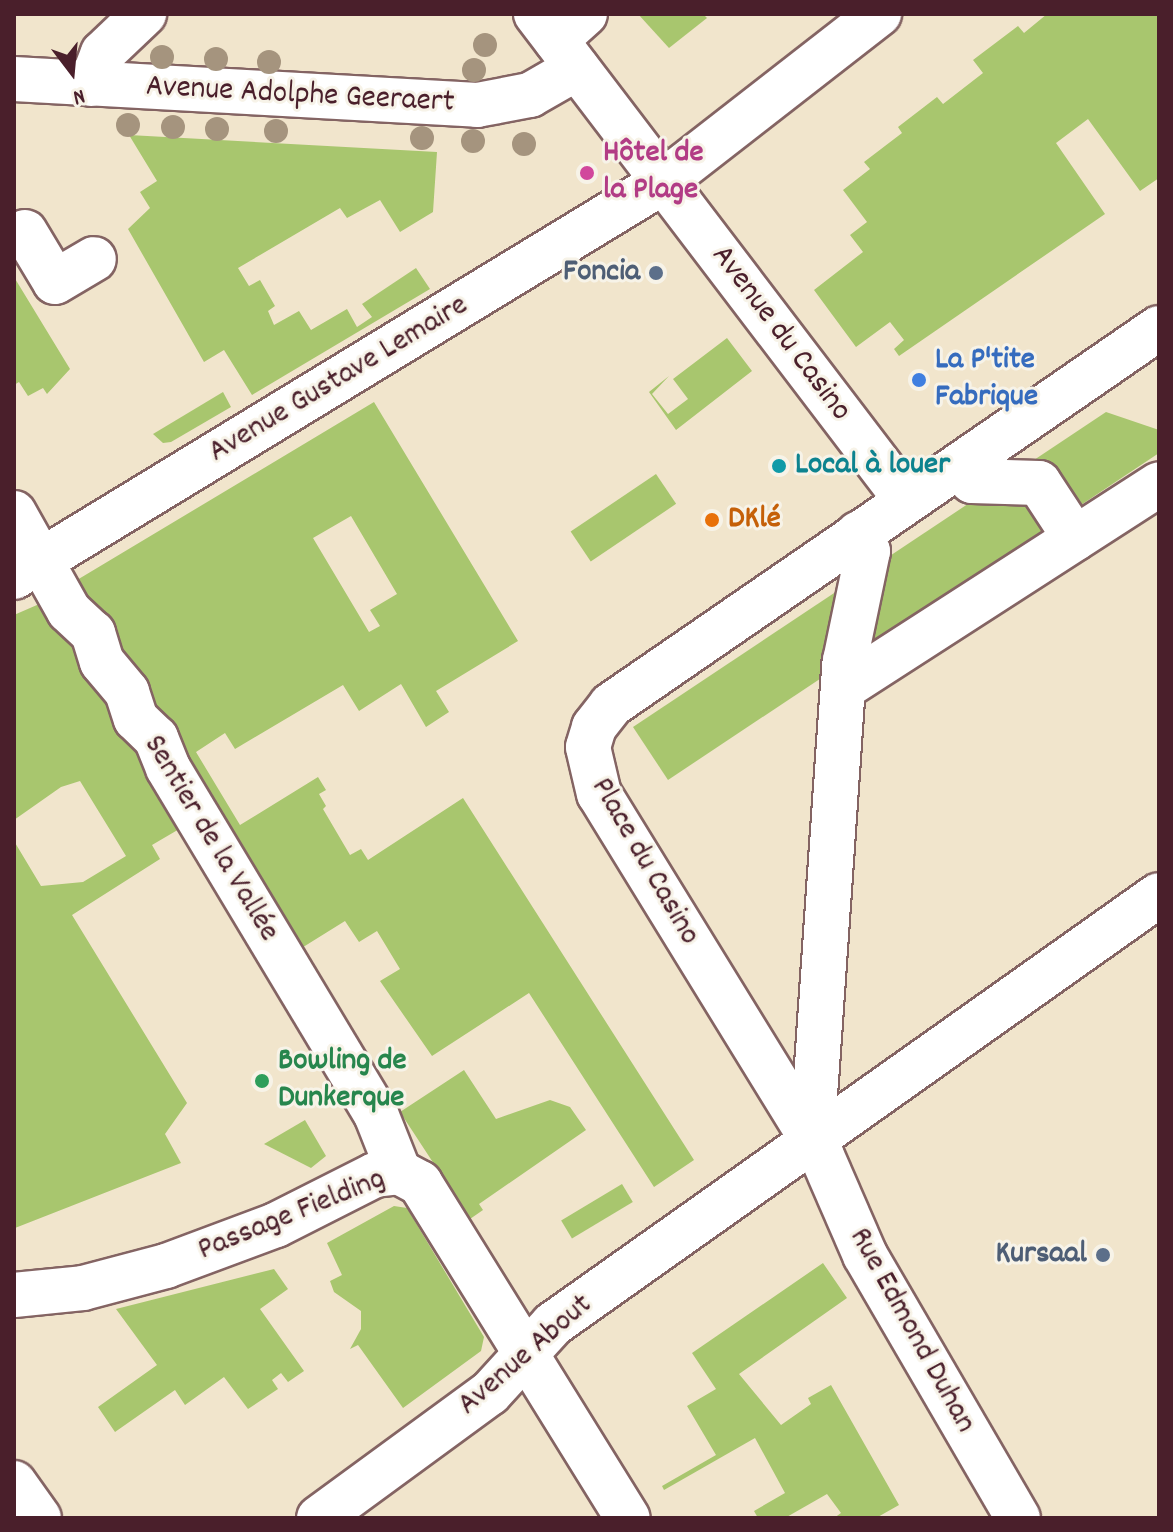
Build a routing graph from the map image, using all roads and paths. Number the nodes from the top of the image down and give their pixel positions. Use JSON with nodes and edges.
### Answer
{"nodes":[{"id":1,"x":144,"y":14,"type":"edge"},
{"id":2,"x":879,"y":14,"type":"edge"},
{"id":3,"x":563,"y":34,"type":"edge"},
{"id":4,"x":14,"y":79,"type":"edge"},
{"id":5,"x":91,"y":84,"type":"junction"},
{"id":6,"x":663,"y":182,"type":"junction"},
{"id":7,"x":25,"y":232,"type":"dead end"},
{"id":8,"x":94,"y":259,"type":"dead end"},
{"id":9,"x":1159,"y":328,"type":"edge"},
{"id":10,"x":960,"y":465,"type":"junction"},
{"id":11,"x":1159,"y":484,"type":"edge"},
{"id":12,"x":907,"y":501,"type":"junction"},
{"id":13,"x":14,"y":513,"type":"edge"},
{"id":14,"x":1068,"y":528,"type":"junction"},
{"id":15,"x":860,"y":555,"type":"junction"},
{"id":16,"x":28,"y":568,"type":"edge"},
{"id":17,"x":844,"y":675,"type":"junction"},
{"id":18,"x":1159,"y":895,"type":"edge"},
{"id":19,"x":812,"y":1139,"type":"junction"},
{"id":20,"x":399,"y":1172,"type":"junction"},
{"id":21,"x":14,"y":1295,"type":"edge"},
{"id":22,"x":527,"y":1351,"type":"junction"},
{"id":23,"x":14,"y":1483,"type":"edge"},
{"id":24,"x":39,"y":1518,"type":"edge"},
{"id":25,"x":319,"y":1518,"type":"edge"},
{"id":26,"x":628,"y":1518,"type":"edge"},
{"id":27,"x":1018,"y":1518,"type":"edge"}],
"edges":[{"from":1,"to":5,"type":"street"},
{"from":2,"to":6,"type":"street","name":"Avenue Gustave Lemaire"},
{"from":3,"to":5,"type":"street","name":"Avenue Adolphe Geeraert"},
{"from":3,"to":6,"type":"street","name":"Avenue du Casino"},
{"from":4,"to":5,"type":"street","name":"Avenue Adolphe Geeraert"},
{"from":6,"to":12,"type":"street","name":"Avenue du Casino"},
{"from":6,"to":16,"type":"street","name":"Avenue Gustave Lemaire"},
{"from":7,"to":8,"type":"street"},
{"from":9,"to":10,"type":"street","name":"Place du Casino"},
{"from":10,"to":12,"type":"street","name":"Place du Casino"},
{"from":10,"to":14,"type":"street"},
{"from":11,"to":14,"type":"street"},
{"from":12,"to":15,"type":"street","name":"Place du Casino"},
{"from":13,"to":16,"type":"street","name":"Sentier de la Vallée"},
{"from":14,"to":17,"type":"street"},
{"from":15,"to":17,"type":"street"},
{"from":15,"to":19,"type":"street","name":"Place du Casino"},
{"from":16,"to":20,"type":"street","name":"Sentier de la Vallée"},
{"from":17,"to":19,"type":"street"},
{"from":18,"to":19,"type":"street"},
{"from":19,"to":22,"type":"street","name":"Avenue About"},
{"from":19,"to":27,"type":"street","name":"Rue Edmond Duhan"},
{"from":20,"to":21,"type":"street","name":"Passage Fielding"},
{"from":20,"to":22,"type":"street","name":"Passage Fielding"},
{"from":22,"to":25,"type":"street","name":"Avenue About"},
{"from":22,"to":26,"type":"street","name":"Passage Fielding"},
{"from":23,"to":24,"type":"street"}]}
